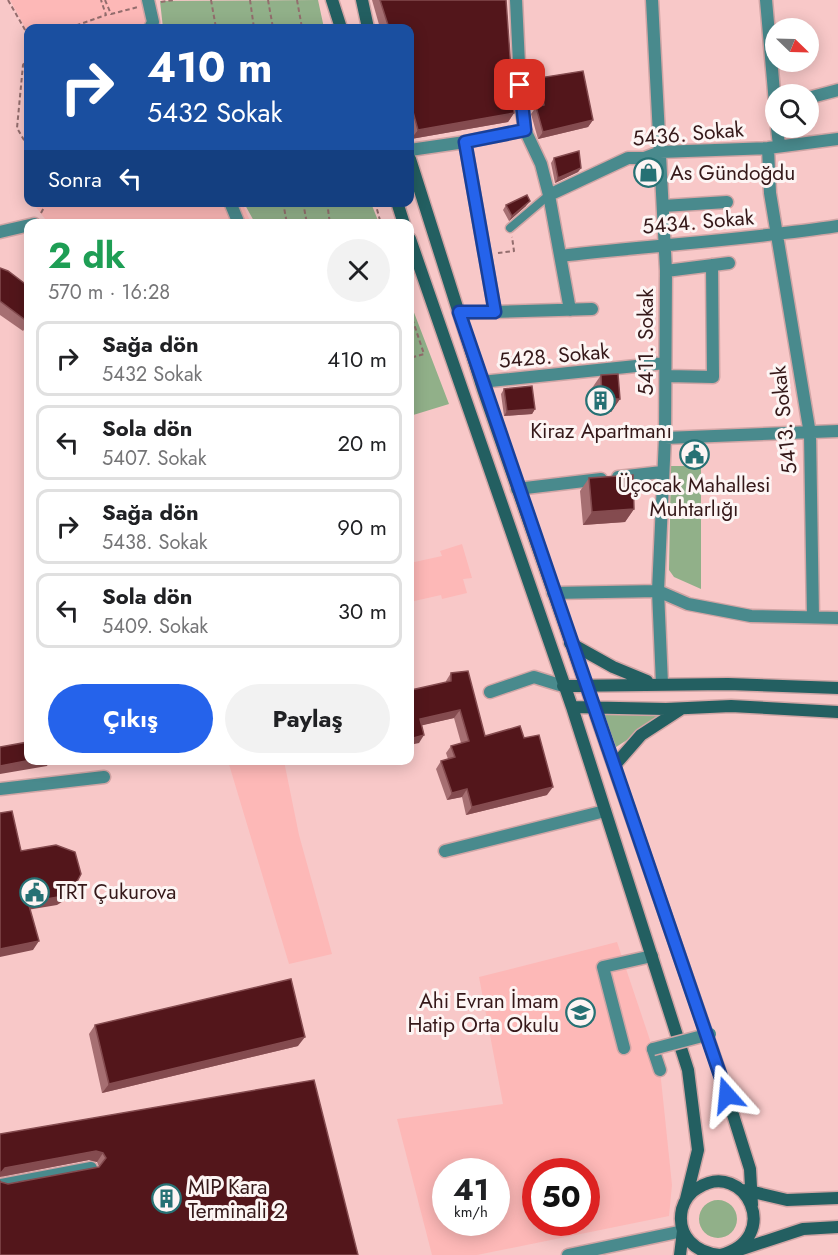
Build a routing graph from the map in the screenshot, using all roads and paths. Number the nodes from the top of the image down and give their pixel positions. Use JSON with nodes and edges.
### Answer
{"nodes":[{"id":1,"x":8,"y":0,"type":"edge"},
{"id":2,"x":101,"y":0,"type":"edge"},
{"id":3,"x":105,"y":0,"type":"edge"},
{"id":4,"x":211,"y":0,"type":"edge"},
{"id":5,"x":250,"y":0,"type":"edge"},
{"id":6,"x":268,"y":0,"type":"edge"},
{"id":7,"x":297,"y":0,"type":"edge"},
{"id":8,"x":332,"y":0,"type":"edge"},
{"id":9,"x":362,"y":0,"type":"edge"},
{"id":10,"x":516,"y":0,"type":"edge"},
{"id":11,"x":652,"y":0,"type":"edge"},
{"id":12,"x":766,"y":0,"type":"edge"},
{"id":13,"x":149,"y":2,"type":"edge"},
{"id":14,"x":80,"y":24,"type":"edge"},
{"id":15,"x":152,"y":24,"type":"edge"},
{"id":16,"x":215,"y":24,"type":"edge"},
{"id":17,"x":253,"y":24,"type":"edge"},
{"id":18,"x":272,"y":24,"type":"edge"},
{"id":19,"x":301,"y":24,"type":"edge"},
{"id":20,"x":340,"y":24,"type":"edge"},
{"id":21,"x":367,"y":24,"type":"edge"},
{"id":22,"x":24,"y":30,"type":"edge"},
{"id":23,"x":24,"y":63,"type":"edge"},
{"id":24,"x":773,"y":84,"type":"edge"},
{"id":25,"x":838,"y":90,"type":"edge"},
{"id":26,"x":819,"y":95,"type":"edge"},
{"id":27,"x":525,"y":130,"type":"junction"},
{"id":28,"x":775,"y":138,"type":"edge"},
{"id":29,"x":24,"y":140,"type":"edge"},
{"id":30,"x":838,"y":140,"type":"edge"},
{"id":31,"x":465,"y":142,"type":"junction"},
{"id":32,"x":773,"y":146,"type":"junction"},
{"id":33,"x":414,"y":149,"type":"edge"},
{"id":34,"x":660,"y":152,"type":"junction"},
{"id":35,"x":414,"y":171,"type":"edge"},
{"id":36,"x":549,"y":195,"type":"junction"},
{"id":37,"x":727,"y":202,"type":"dead end"},
{"id":38,"x":663,"y":206,"type":"junction"},
{"id":39,"x":24,"y":226,"type":"edge"},
{"id":40,"x":838,"y":226,"type":"edge"},
{"id":41,"x":510,"y":228,"type":"joint"},
{"id":42,"x":0,"y":232,"type":"edge"},
{"id":43,"x":777,"y":235,"type":"junction"},
{"id":44,"x":665,"y":244,"type":"junction"},
{"id":45,"x":414,"y":251,"type":"edge"},
{"id":46,"x":485,"y":255,"type":"junction"},
{"id":47,"x":561,"y":256,"type":"junction"},
{"id":48,"x":729,"y":263,"type":"dead end"},
{"id":49,"x":712,"y":265,"type":"junction"},
{"id":50,"x":666,"y":271,"type":"junction"},
{"id":51,"x":592,"y":309,"type":"dead end"},
{"id":52,"x":570,"y":310,"type":"junction"},
{"id":53,"x":459,"y":312,"type":"junction"},
{"id":54,"x":495,"y":312,"type":"junction"},
{"id":55,"x":414,"y":324,"type":"edge"},
{"id":56,"x":414,"y":357,"type":"edge"},
{"id":57,"x":666,"y":370,"type":"junction"},
{"id":58,"x":481,"y":382,"type":"junction"},
{"id":59,"x":838,"y":431,"type":"edge"},
{"id":60,"x":810,"y":434,"type":"junction"},
{"id":61,"x":665,"y":438,"type":"junction"},
{"id":62,"x":662,"y":472,"type":"junction"},
{"id":63,"x":518,"y":489,"type":"junction"},
{"id":64,"x":658,"y":591,"type":"junction"},
{"id":65,"x":553,"y":593,"type":"junction"},
{"id":66,"x":813,"y":617,"type":"junction"},
{"id":67,"x":838,"y":618,"type":"edge"},
{"id":68,"x":570,"y":643,"type":"junction"},
{"id":69,"x":584,"y":684,"type":"junction"},
{"id":70,"x":658,"y":684,"type":"junction"},
{"id":71,"x":563,"y":686,"type":"junction"},
{"id":72,"x":838,"y":688,"type":"edge"},
{"id":73,"x":490,"y":692,"type":"dead end"},
{"id":74,"x":593,"y":706,"type":"junction"},
{"id":75,"x":572,"y":707,"type":"junction"},
{"id":76,"x":682,"y":708,"type":"junction"},
{"id":77,"x":838,"y":712,"type":"edge"},
{"id":78,"x":614,"y":766,"type":"junction"},
{"id":79,"x":104,"y":777,"type":"dead end"},
{"id":80,"x":0,"y":789,"type":"edge"},
{"id":81,"x":605,"y":811,"type":"junction"},
{"id":82,"x":446,"y":851,"type":"dead end"},
{"id":83,"x":652,"y":956,"type":"junction"},
{"id":84,"x":624,"y":1048,"type":"dead end"},
{"id":85,"x":714,"y":1058,"type":"junction"},
{"id":86,"x":660,"y":1070,"type":"dead end"},
{"id":87,"x":91,"y":1168,"type":"edge"},
{"id":88,"x":0,"y":1185,"type":"edge"},
{"id":89,"x":738,"y":1188,"type":"junction"},
{"id":90,"x":751,"y":1192,"type":"junction"},
{"id":91,"x":838,"y":1198,"type":"edge"},
{"id":92,"x":686,"y":1199,"type":"junction"},
{"id":93,"x":752,"y":1205,"type":"junction"},
{"id":94,"x":753,"y":1227,"type":"junction"},
{"id":95,"x":838,"y":1227,"type":"edge"},
{"id":96,"x":683,"y":1231,"type":"junction"},
{"id":97,"x":611,"y":1250,"type":"edge"},
{"id":98,"x":747,"y":1251,"type":"edge"},
{"id":99,"x":724,"y":1254,"type":"edge"},
{"id":100,"x":568,"y":1255,"type":"edge"},
{"id":101,"x":680,"y":1255,"type":"edge"}],
"edges":[{"from":1,"to":22,"type":"path"},
{"from":2,"to":14,"type":"path"},
{"from":3,"to":13,"type":"path"},
{"from":4,"to":16,"type":"path"},
{"from":5,"to":17,"type":"path"},
{"from":6,"to":18,"type":"path"},
{"from":7,"to":19,"type":"path"},
{"from":8,"to":20,"type":"main road"},
{"from":9,"to":21,"type":"main road"},
{"from":10,"to":27,"type":"street"},
{"from":11,"to":34,"type":"street","name":"5411. Sokak"},
{"from":12,"to":24,"type":"street"},
{"from":13,"to":15,"type":"street"},
{"from":23,"to":29,"type":"path"},
{"from":25,"to":26,"type":"street"},
{"from":27,"to":31,"type":"street"},
{"from":27,"to":36,"type":"street"},
{"from":28,"to":32,"type":"street","name":"5413. Sokak"},
{"from":30,"to":32,"type":"street","name":"5436. Sokak"},
{"from":31,"to":33,"type":"street"},
{"from":31,"to":46,"type":"street"},
{"from":32,"to":34,"type":"street","name":"5436. Sokak"},
{"from":32,"to":43,"type":"street","name":"5413. Sokak"},
{"from":34,"to":36,"type":"street","name":"5436. Sokak"},
{"from":34,"to":38,"type":"street","name":"5411. Sokak"},
{"from":35,"to":53,"type":"main road"},
{"from":36,"to":41,"type":"lane"},
{"from":36,"to":47,"type":"street"},
{"from":37,"to":38,"type":"street"},
{"from":38,"to":44,"type":"street","name":"5411. Sokak"},
{"from":39,"to":42,"type":"street"},
{"from":40,"to":43,"type":"street","name":"5434. Sokak"},
{"from":41,"to":46,"type":"path"},
{"from":43,"to":44,"type":"street","name":"5434. Sokak"},
{"from":43,"to":60,"type":"street","name":"5413. Sokak"},
{"from":44,"to":47,"type":"street","name":"5434. Sokak"},
{"from":44,"to":50,"type":"street","name":"5411. Sokak"},
{"from":45,"to":71,"type":"main road"},
{"from":46,"to":54,"type":"street"},
{"from":47,"to":52,"type":"street"},
{"from":48,"to":49,"type":"street"},
{"from":49,"to":50,"type":"street"},
{"from":49,"to":57,"type":"street","name":"5428. Sokak"},
{"from":50,"to":57,"type":"street","name":"5411. Sokak"},
{"from":51,"to":52,"type":"street"},
{"from":52,"to":54,"type":"street"},
{"from":53,"to":54,"type":"street"},
{"from":53,"to":58,"type":"main road"},
{"from":55,"to":56,"type":"path"},
{"from":57,"to":58,"type":"street","name":"5428. Sokak"},
{"from":57,"to":61,"type":"street","name":"5411. Sokak"},
{"from":58,"to":63,"type":"main road"},
{"from":59,"to":60,"type":"street"},
{"from":60,"to":61,"type":"street"},
{"from":60,"to":66,"type":"street","name":"5413. Sokak"},
{"from":61,"to":62,"type":"street","name":"5411. Sokak"},
{"from":62,"to":63,"type":"street"},
{"from":62,"to":64,"type":"street","name":"5411. Sokak"},
{"from":63,"to":65,"type":"main road"},
{"from":64,"to":65,"type":"street"},
{"from":64,"to":66,"type":"street"},
{"from":64,"to":70,"type":"street","name":"5411. Sokak"},
{"from":65,"to":68,"type":"main road"},
{"from":66,"to":67,"type":"street"},
{"from":68,"to":69,"type":"main road"},
{"from":68,"to":70,"type":"main road"},
{"from":69,"to":70,"type":"main road"},
{"from":69,"to":71,"type":"main road"},
{"from":69,"to":74,"type":"main road"},
{"from":70,"to":72,"type":"main road"},
{"from":71,"to":73,"type":"street"},
{"from":71,"to":75,"type":"main road"},
{"from":74,"to":75,"type":"main road"},
{"from":74,"to":76,"type":"main road"},
{"from":74,"to":78,"type":"main road"},
{"from":75,"to":81,"type":"main road"},
{"from":76,"to":77,"type":"main road"},
{"from":76,"to":78,"type":"main road"},
{"from":78,"to":85,"type":"main road"},
{"from":79,"to":80,"type":"street"},
{"from":81,"to":82,"type":"street"},
{"from":81,"to":83,"type":"main road"},
{"from":83,"to":84,"type":"street"},
{"from":83,"to":92,"type":"main road"},
{"from":85,"to":86,"type":"street","bridge":true},
{"from":85,"to":90,"type":"main road"},
{"from":87,"to":88,"type":"street"},
{"from":89,"to":90,"type":"main road"},
{"from":89,"to":92,"type":"main road"},
{"from":89,"to":93,"type":"main road"},
{"from":90,"to":91,"type":"main road"},
{"from":90,"to":93,"type":"main road"},
{"from":92,"to":96,"type":"main road"},
{"from":93,"to":94,"type":"main road"},
{"from":94,"to":98,"type":"main road"},
{"from":94,"to":99,"type":"main road"},
{"from":95,"to":98,"type":"main road"},
{"from":96,"to":97,"type":"street"},
{"from":96,"to":99,"type":"main road"},
{"from":96,"to":101,"type":"main road"},
{"from":97,"to":100,"type":"street"},
{"from":98,"to":99,"type":"main road"}]}
